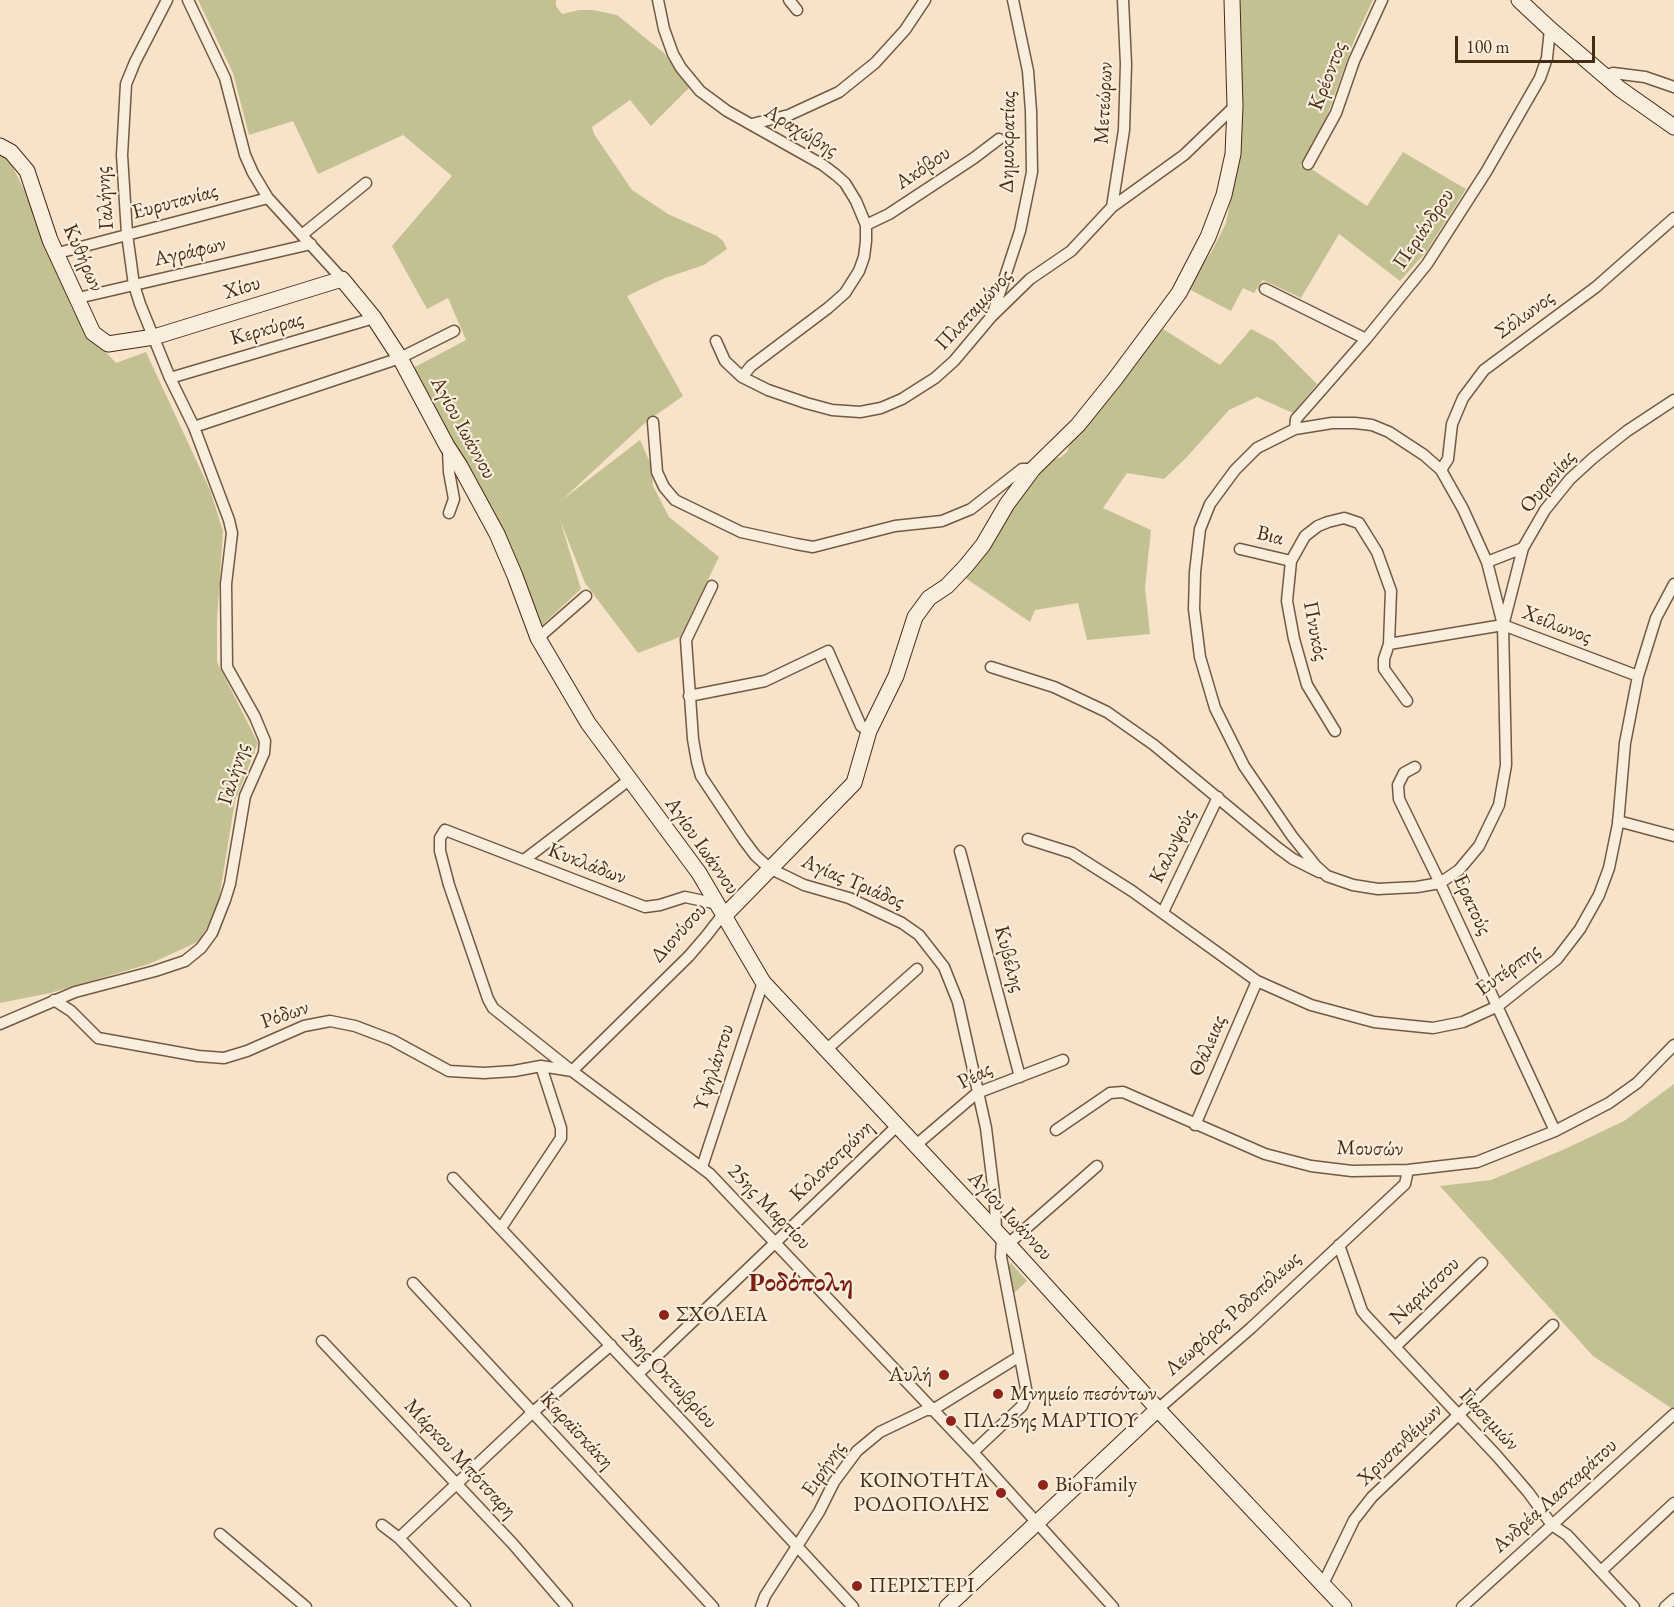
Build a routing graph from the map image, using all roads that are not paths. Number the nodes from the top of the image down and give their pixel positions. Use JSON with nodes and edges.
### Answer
{"nodes":[{"id":1,"x":167,"y":0,"type":"edge"},
{"id":2,"x":188,"y":0,"type":"edge"},
{"id":3,"x":658,"y":0,"type":"edge"},
{"id":4,"x":789,"y":0,"type":"edge"},
{"id":5,"x":925,"y":0,"type":"edge"},
{"id":6,"x":1013,"y":0,"type":"edge"},
{"id":7,"x":1123,"y":0,"type":"edge"},
{"id":8,"x":1232,"y":0,"type":"edge"},
{"id":9,"x":1382,"y":0,"type":"edge"},
{"id":10,"x":1519,"y":0,"type":"edge"},
{"id":11,"x":797,"y":10,"type":"dead end"},
{"id":12,"x":1550,"y":29,"type":"junction"},
{"id":13,"x":1605,"y":76,"type":"junction"},
{"id":14,"x":1674,"y":87,"type":"edge"},
{"id":15,"x":1235,"y":106,"type":"junction"},
{"id":16,"x":752,"y":124,"type":"junction"},
{"id":17,"x":1674,"y":126,"type":"edge"},
{"id":18,"x":999,"y":139,"type":"dead end"},
{"id":19,"x":0,"y":146,"type":"edge"},
{"id":20,"x":1308,"y":165,"type":"dead end"},
{"id":21,"x":366,"y":183,"type":"dead end"},
{"id":22,"x":268,"y":198,"type":"junction"},
{"id":23,"x":1112,"y":207,"type":"junction"},
{"id":24,"x":1674,"y":218,"type":"edge"},
{"id":25,"x":866,"y":225,"type":"junction"},
{"id":26,"x":127,"y":234,"type":"junction"},
{"id":27,"x":303,"y":234,"type":"junction"},
{"id":28,"x":311,"y":244,"type":"junction"},
{"id":29,"x":58,"y":253,"type":"junction"},
{"id":30,"x":342,"y":279,"type":"junction"},
{"id":31,"x":134,"y":285,"type":"junction"},
{"id":32,"x":1265,"y":289,"type":"dead end"},
{"id":33,"x":78,"y":298,"type":"junction"},
{"id":34,"x":991,"y":317,"type":"junction"},
{"id":35,"x":374,"y":318,"type":"junction"},
{"id":36,"x":454,"y":331,"type":"dead end"},
{"id":37,"x":154,"y":337,"type":"junction"},
{"id":38,"x":1366,"y":339,"type":"junction"},
{"id":39,"x":716,"y":341,"type":"dead end"},
{"id":40,"x":400,"y":358,"type":"junction"},
{"id":41,"x":742,"y":377,"type":"junction"},
{"id":42,"x":170,"y":378,"type":"junction"},
{"id":43,"x":1674,"y":400,"type":"edge"},
{"id":44,"x":653,"y":422,"type":"dead end"},
{"id":45,"x":194,"y":427,"type":"junction"},
{"id":46,"x":1295,"y":429,"type":"junction"},
{"id":47,"x":447,"y":446,"type":"junction"},
{"id":48,"x":1033,"y":469,"type":"junction"},
{"id":49,"x":1441,"y":470,"type":"junction"},
{"id":50,"x":449,"y":513,"type":"dead end"},
{"id":51,"x":1523,"y":548,"type":"junction"},
{"id":52,"x":1240,"y":549,"type":"dead end"},
{"id":53,"x":1291,"y":561,"type":"junction"},
{"id":54,"x":1487,"y":562,"type":"junction"},
{"id":55,"x":1674,"y":584,"type":"edge"},
{"id":56,"x":712,"y":586,"type":"dead end"},
{"id":57,"x":586,"y":596,"type":"dead end"},
{"id":58,"x":1503,"y":625,"type":"junction"},
{"id":59,"x":538,"y":638,"type":"junction"},
{"id":60,"x":1389,"y":644,"type":"junction"},
{"id":61,"x":991,"y":666,"type":"dead end"},
{"id":62,"x":1638,"y":676,"type":"junction"},
{"id":63,"x":689,"y":696,"type":"junction"},
{"id":64,"x":1407,"y":700,"type":"dead end"},
{"id":65,"x":868,"y":731,"type":"junction"},
{"id":66,"x":1335,"y":731,"type":"dead end"},
{"id":67,"x":1415,"y":767,"type":"dead end"},
{"id":68,"x":629,"y":780,"type":"junction"},
{"id":69,"x":1218,"y":797,"type":"junction"},
{"id":70,"x":1618,"y":821,"type":"junction"},
{"id":71,"x":445,"y":830,"type":"joint"},
{"id":72,"x":1674,"y":836,"type":"edge"},
{"id":73,"x":1029,"y":839,"type":"dead end"},
{"id":74,"x":960,"y":851,"type":"dead end"},
{"id":75,"x":524,"y":860,"type":"junction"},
{"id":76,"x":769,"y":868,"type":"junction"},
{"id":77,"x":1327,"y":876,"type":"junction"},
{"id":78,"x":1440,"y":883,"type":"junction"},
{"id":79,"x":721,"y":909,"type":"junction"},
{"id":80,"x":1163,"y":912,"type":"junction"},
{"id":81,"x":917,"y":969,"type":"dead end"},
{"id":82,"x":763,"y":981,"type":"junction"},
{"id":83,"x":1257,"y":981,"type":"junction"},
{"id":84,"x":54,"y":1000,"type":"junction"},
{"id":85,"x":1498,"y":1006,"type":"junction"},
{"id":86,"x":0,"y":1024,"type":"edge"},
{"id":87,"x":1674,"y":1046,"type":"edge"},
{"id":88,"x":826,"y":1049,"type":"junction"},
{"id":89,"x":1063,"y":1060,"type":"dead end"},
{"id":90,"x":541,"y":1066,"type":"junction"},
{"id":91,"x":572,"y":1071,"type":"junction"},
{"id":92,"x":1020,"y":1077,"type":"junction"},
{"id":93,"x":977,"y":1093,"type":"junction"},
{"id":94,"x":898,"y":1125,"type":"junction"},
{"id":95,"x":1195,"y":1125,"type":"junction"},
{"id":96,"x":1056,"y":1130,"type":"dead end"},
{"id":97,"x":1555,"y":1131,"type":"junction"},
{"id":98,"x":916,"y":1145,"type":"junction"},
{"id":99,"x":1096,"y":1166,"type":"dead end"},
{"id":100,"x":702,"y":1167,"type":"junction"},
{"id":101,"x":1408,"y":1170,"type":"junction"},
{"id":102,"x":453,"y":1178,"type":"dead end"},
{"id":103,"x":501,"y":1228,"type":"junction"},
{"id":104,"x":1002,"y":1238,"type":"junction"},
{"id":105,"x":775,"y":1242,"type":"junction"},
{"id":106,"x":1340,"y":1245,"type":"junction"},
{"id":107,"x":1482,"y":1263,"type":"dead end"},
{"id":108,"x":413,"y":1283,"type":"dead end"},
{"id":109,"x":1553,"y":1325,"type":"dead end"},
{"id":110,"x":322,"y":1341,"type":"dead end"},
{"id":111,"x":611,"y":1345,"type":"junction"},
{"id":112,"x":1395,"y":1347,"type":"junction"},
{"id":113,"x":1020,"y":1356,"type":"junction"},
{"id":114,"x":638,"y":1374,"type":"junction"},
{"id":115,"x":1158,"y":1409,"type":"junction"},
{"id":116,"x":932,"y":1410,"type":"junction"},
{"id":117,"x":533,"y":1412,"type":"junction"},
{"id":118,"x":1674,"y":1414,"type":"edge"},
{"id":119,"x":1459,"y":1416,"type":"junction"},
{"id":120,"x":973,"y":1452,"type":"junction"},
{"id":121,"x":457,"y":1484,"type":"junction"},
{"id":122,"x":1674,"y":1503,"type":"edge"},
{"id":123,"x":1038,"y":1523,"type":"junction"},
{"id":124,"x":382,"y":1525,"type":"dead end"},
{"id":125,"x":1552,"y":1525,"type":"junction"},
{"id":126,"x":220,"y":1534,"type":"dead end"},
{"id":127,"x":399,"y":1538,"type":"junction"},
{"id":128,"x":798,"y":1546,"type":"junction"},
{"id":129,"x":1601,"y":1571,"type":"junction"},
{"id":130,"x":1323,"y":1584,"type":"junction"},
{"id":131,"x":1674,"y":1599,"type":"edge"},
{"id":132,"x":306,"y":1607,"type":"edge"},
{"id":133,"x":465,"y":1607,"type":"edge"},
{"id":134,"x":567,"y":1607,"type":"edge"},
{"id":135,"x":713,"y":1607,"type":"edge"},
{"id":136,"x":761,"y":1607,"type":"edge"},
{"id":137,"x":853,"y":1607,"type":"edge"},
{"id":138,"x":947,"y":1607,"type":"edge"},
{"id":139,"x":1113,"y":1607,"type":"edge"},
{"id":140,"x":1344,"y":1607,"type":"edge"},
{"id":141,"x":1462,"y":1607,"type":"edge"},
{"id":142,"x":1634,"y":1607,"type":"edge"},
{"id":143,"x":1665,"y":1607,"type":"edge"}],
"edges":[{"from":1,"to":26,"type":"street","name":"Γαλήνης"},
{"from":2,"to":22,"type":"street","name":"Αγίου Ιωάννου"},
{"from":3,"to":16,"type":"street","name":"Αραχώβης"},
{"from":4,"to":11,"type":"street"},
{"from":5,"to":16,"type":"street"},
{"from":6,"to":34,"type":"street","name":"Δημοκρατίας"},
{"from":7,"to":23,"type":"street","name":"Μετεώρων"},
{"from":8,"to":15,"type":"street","name":"Διονύσου"},
{"from":9,"to":20,"type":"street","name":"Κρέοντος"},
{"from":10,"to":12,"type":"street"},
{"from":12,"to":13,"type":"street"},
{"from":12,"to":38,"type":"street","name":"Περιάνδρου"},
{"from":13,"to":14,"type":"street"},
{"from":13,"to":17,"type":"street"},
{"from":15,"to":23,"type":"street","name":"Πλαταμώνος"},
{"from":15,"to":48,"type":"street","name":"Διονύσου"},
{"from":16,"to":25,"type":"street","name":"Αραχώβης"},
{"from":18,"to":25,"type":"street","name":"Ακόβου"},
{"from":19,"to":29,"type":"street","name":"Κυθήρων"},
{"from":21,"to":27,"type":"street"},
{"from":22,"to":26,"type":"street","name":"Ευρυτανίας"},
{"from":22,"to":27,"type":"street","name":"Αγίου Ιωάννου"},
{"from":23,"to":34,"type":"street","name":"Πλαταμώνος"},
{"from":24,"to":49,"type":"street","name":"Σόλωνος"},
{"from":25,"to":41,"type":"street","name":"Αραχώβης"},
{"from":26,"to":29,"type":"street","name":"Ευρυτανίας"},
{"from":26,"to":31,"type":"street","name":"Γαλήνης"},
{"from":27,"to":28,"type":"street","name":"Αγίου Ιωάννου"},
{"from":28,"to":30,"type":"street","name":"Αγίου Ιωάννου"},
{"from":28,"to":31,"type":"street","name":"Αγράφων"},
{"from":29,"to":33,"type":"street","name":"Κυθήρων"},
{"from":30,"to":35,"type":"street","name":"Αγίου Ιωάννου"},
{"from":30,"to":37,"type":"street","name":"Χίου"},
{"from":31,"to":33,"type":"street","name":"Αγράφων"},
{"from":31,"to":37,"type":"street","name":"Γαλήνης"},
{"from":32,"to":38,"type":"street"},
{"from":33,"to":37,"type":"street","name":"Κυθήρων"},
{"from":34,"to":41,"type":"street","name":"Πλαταμώνος"},
{"from":35,"to":40,"type":"street","name":"Αγίου Ιωάννου"},
{"from":35,"to":42,"type":"street","name":"Κερκύρας"},
{"from":36,"to":40,"type":"street"},
{"from":37,"to":42,"type":"street","name":"Γαλήνης"},
{"from":38,"to":46,"type":"street","name":"Περιάνδρου"},
{"from":39,"to":41,"type":"street","name":"Πλαταμώνος"},
{"from":40,"to":45,"type":"street"},
{"from":40,"to":47,"type":"street","name":"Αγίου Ιωάννου"},
{"from":42,"to":45,"type":"street","name":"Γαλήνης"},
{"from":43,"to":51,"type":"street","name":"Ουρανίας"},
{"from":44,"to":48,"type":"street"},
{"from":45,"to":84,"type":"street","name":"Γαλήνης"},
{"from":46,"to":49,"type":"street"},
{"from":46,"to":77,"type":"street"},
{"from":47,"to":50,"type":"street"},
{"from":47,"to":59,"type":"street","name":"Αγίου Ιωάννου"},
{"from":48,"to":65,"type":"street","name":"Διονύσου"},
{"from":49,"to":54,"type":"street"},
{"from":51,"to":54,"type":"street"},
{"from":51,"to":58,"type":"street","name":"Ουρανίας"},
{"from":52,"to":53,"type":"street","name":"Βια"},
{"from":53,"to":60,"type":"street","name":"Πνυκός"},
{"from":53,"to":66,"type":"street","name":"Πνυκός"},
{"from":54,"to":58,"type":"street"},
{"from":55,"to":62,"type":"street","name":"Ευτέρπης"},
{"from":56,"to":63,"type":"street","name":"Αγίας Τριάδος"},
{"from":57,"to":59,"type":"street"},
{"from":58,"to":60,"type":"street","name":"Χείλωνος"},
{"from":58,"to":62,"type":"street","name":"Χείλωνος"},
{"from":58,"to":78,"type":"street"},
{"from":59,"to":68,"type":"street","name":"Αγίου Ιωάννου"},
{"from":60,"to":64,"type":"street","name":"Πνυκός"},
{"from":61,"to":69,"type":"street"},
{"from":62,"to":70,"type":"street","name":"Ευτέρπης"},
{"from":63,"to":65,"type":"street"},
{"from":63,"to":76,"type":"street","name":"Αγίας Τριάδος"},
{"from":65,"to":76,"type":"street","name":"Διονύσου"},
{"from":67,"to":78,"type":"street","name":"Ερατούς"},
{"from":68,"to":75,"type":"street"},
{"from":68,"to":79,"type":"street","name":"Αγίου Ιωάννου"},
{"from":69,"to":77,"type":"street"},
{"from":69,"to":80,"type":"street","name":"Καλυψούς"},
{"from":70,"to":72,"type":"street"},
{"from":70,"to":85,"type":"street","name":"Ευτέρπης"},
{"from":71,"to":75,"type":"street","name":"Κυκλάδων"},
{"from":71,"to":91,"type":"street","name":"25ης Μαρτίου"},
{"from":73,"to":80,"type":"street","name":"Ευτέρπης"},
{"from":74,"to":92,"type":"street","name":"Κυβέλης"},
{"from":75,"to":79,"type":"street","name":"Κυκλάδων"},
{"from":76,"to":79,"type":"street","name":"Διονύσου"},
{"from":76,"to":93,"type":"street","name":"Αγίας Τριάδος"},
{"from":77,"to":78,"type":"street"},
{"from":78,"to":85,"type":"street","name":"Ερατούς"},
{"from":79,"to":82,"type":"street","name":"Αγίου Ιωάννου"},
{"from":79,"to":91,"type":"street","name":"Διονύσου"},
{"from":80,"to":83,"type":"street","name":"Ευτέρπης"},
{"from":81,"to":88,"type":"street"},
{"from":82,"to":88,"type":"street","name":"Αγίου Ιωάννου"},
{"from":82,"to":100,"type":"street","name":"Υψηλάντου"},
{"from":83,"to":85,"type":"street","name":"Ευτέρπης"},
{"from":83,"to":95,"type":"street","name":"Θάλειας"},
{"from":84,"to":86,"type":"street"},
{"from":84,"to":90,"type":"street","name":"Ρόδων"},
{"from":85,"to":97,"type":"street","name":"Ερατούς"},
{"from":87,"to":97,"type":"street","name":"Μουσών"},
{"from":88,"to":94,"type":"street","name":"Αγίου Ιωάννου"},
{"from":89,"to":92,"type":"street","name":"Ρέας"},
{"from":90,"to":91,"type":"street","name":"Ρόδων"},
{"from":90,"to":103,"type":"street"},
{"from":91,"to":100,"type":"street","name":"25ης Μαρτίου"},
{"from":92,"to":93,"type":"street","name":"Ρέας"},
{"from":93,"to":98,"type":"street","name":"Ρέας"},
{"from":93,"to":104,"type":"street","name":"Αγίας Τριάδος"},
{"from":94,"to":98,"type":"street","name":"Αγίου Ιωάννου"},
{"from":94,"to":105,"type":"street","name":"Κολοκοτρώνη"},
{"from":95,"to":96,"type":"street","name":"Μουσών"},
{"from":95,"to":101,"type":"street","name":"Μουσών"},
{"from":97,"to":101,"type":"street","name":"Μουσών"},
{"from":98,"to":104,"type":"street","name":"Αγίου Ιωάννου"},
{"from":99,"to":104,"type":"street"},
{"from":100,"to":105,"type":"street","name":"25ης Μαρτίου"},
{"from":101,"to":106,"type":"street","name":"Λεωφόρος Ροδοπόλεως"},
{"from":102,"to":103,"type":"street","name":"28ης Οκτωβρίου"},
{"from":103,"to":111,"type":"street","name":"28ης Οκτωβρίου"},
{"from":104,"to":113,"type":"street"},
{"from":104,"to":115,"type":"street","name":"Αγίου Ιωάννου"},
{"from":105,"to":114,"type":"street","name":"Κολοκοτρώνη"},
{"from":105,"to":116,"type":"street","name":"25ης Μαρτίου"},
{"from":106,"to":112,"type":"street","name":"Γιασεμιών"},
{"from":106,"to":115,"type":"street","name":"Λεωφόρος Ροδοπόλεως"},
{"from":107,"to":112,"type":"street","name":"Ναρκίσσου"},
{"from":108,"to":117,"type":"street","name":"Καραϊσκάκη"},
{"from":109,"to":119,"type":"street","name":"Χρυσανθέμων"},
{"from":110,"to":121,"type":"street","name":"Μάρκου Μπότσαρη"},
{"from":111,"to":114,"type":"street","name":"28ης Οκτωβρίου"},
{"from":111,"to":117,"type":"street"},
{"from":112,"to":119,"type":"street","name":"Γιασεμιών"},
{"from":113,"to":116,"type":"street","name":"Ειρήνης"},
{"from":113,"to":120,"type":"street"},
{"from":114,"to":128,"type":"street","name":"28ης Οκτωβρίου"},
{"from":115,"to":123,"type":"street","name":"Λεωφόρος Ροδοπόλεως"},
{"from":115,"to":130,"type":"street","name":"Αγίου Ιωάννου"},
{"from":116,"to":120,"type":"street","name":"25ης Μαρτίου"},
{"from":116,"to":128,"type":"street","name":"Ειρήνης"},
{"from":117,"to":121,"type":"street"},
{"from":117,"to":135,"type":"street","name":"Καραϊσκάκη"},
{"from":118,"to":125,"type":"street","name":"Ανδρέα Λασκαράτου"},
{"from":119,"to":125,"type":"street","name":"Γιασεμιών"},
{"from":119,"to":130,"type":"street","name":"Χρυσανθέμων"},
{"from":120,"to":123,"type":"street","name":"25ης Μαρτίου"},
{"from":121,"to":127,"type":"street"},
{"from":121,"to":134,"type":"street","name":"Μάρκου Μπότσαρη"},
{"from":122,"to":129,"type":"street"},
{"from":123,"to":138,"type":"street","name":"Λεωφόρος Ροδοπόλεως"},
{"from":123,"to":139,"type":"street","name":"25ης Μαρτίου"},
{"from":124,"to":127,"type":"street"},
{"from":125,"to":129,"type":"street","name":"Γιασεμιών"},
{"from":125,"to":141,"type":"street","name":"Ανδρέα Λασκαράτου"},
{"from":126,"to":132,"type":"street"},
{"from":127,"to":133,"type":"street"},
{"from":128,"to":136,"type":"street","name":"Ειρήνης"},
{"from":128,"to":137,"type":"street","name":"28ης Οκτωβρίου"},
{"from":129,"to":142,"type":"street","name":"Γιασεμιών"},
{"from":130,"to":140,"type":"street","name":"Αγίου Ιωάννου"},
{"from":131,"to":143,"type":"street"}]}
